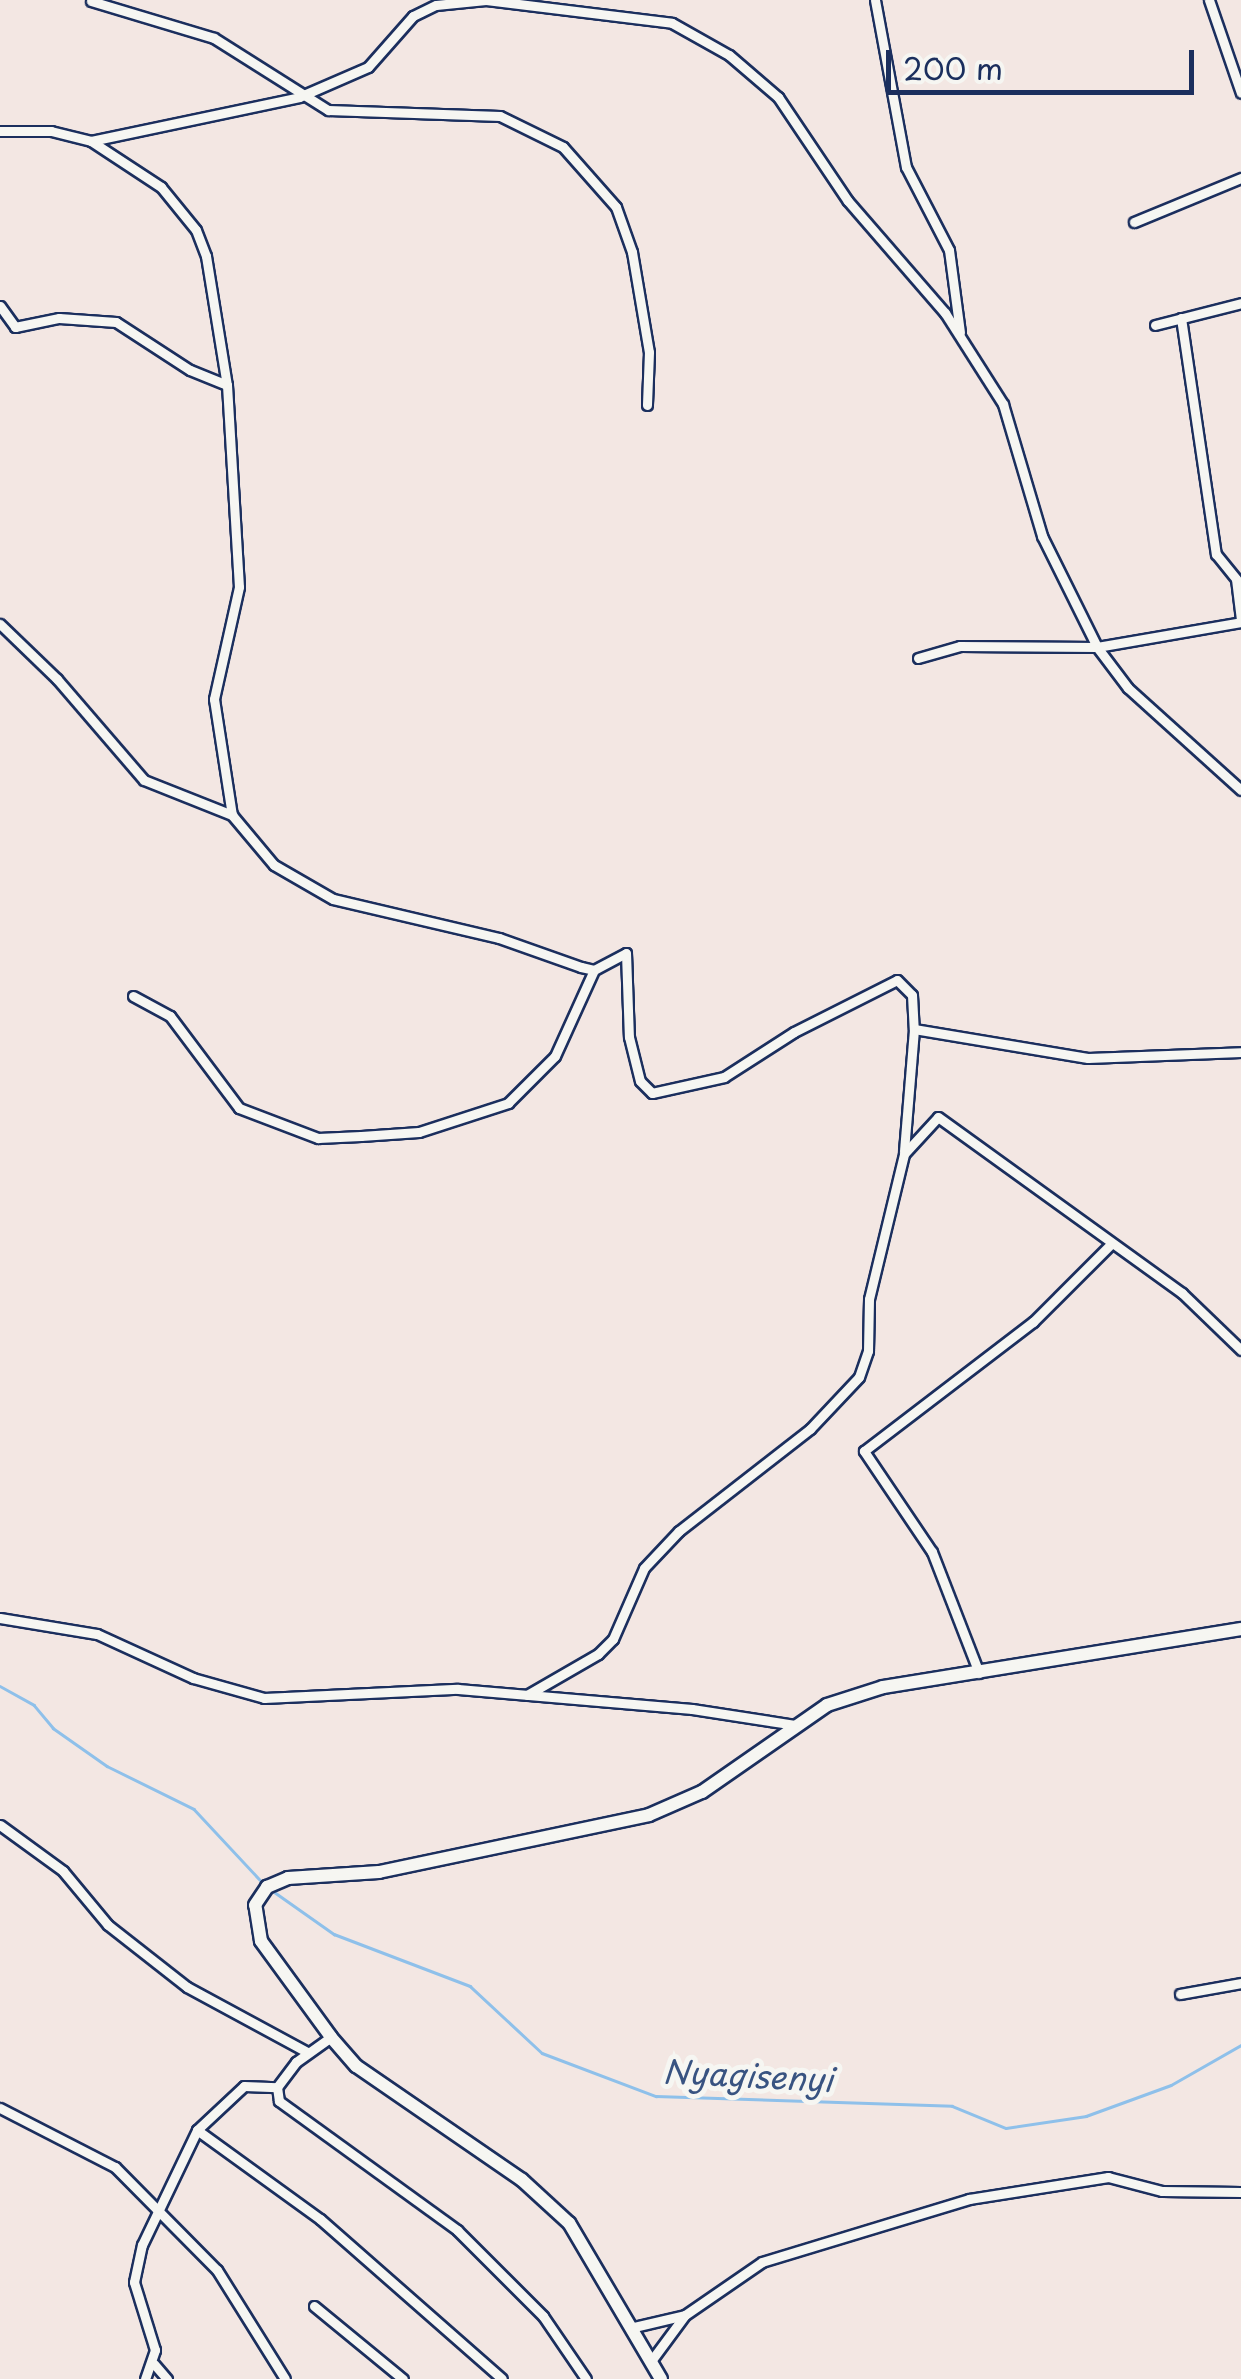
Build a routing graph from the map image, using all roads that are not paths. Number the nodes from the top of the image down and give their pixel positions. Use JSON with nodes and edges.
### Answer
{"nodes":[{"id":1,"x":876,"y":0,"type":"edge"},
{"id":2,"x":1209,"y":0,"type":"edge"},
{"id":3,"x":91,"y":1,"type":"edge"},
{"id":4,"x":1241,"y":93,"type":"edge"},
{"id":5,"x":299,"y":97,"type":"junction"},
{"id":6,"x":0,"y":131,"type":"edge"},
{"id":7,"x":91,"y":141,"type":"junction"},
{"id":8,"x":1241,"y":178,"type":"edge"},
{"id":9,"x":1134,"y":222,"type":"dead end"},
{"id":10,"x":1241,"y":303,"type":"edge"},
{"id":11,"x":0,"y":306,"type":"edge"},
{"id":12,"x":1181,"y":318,"type":"junction"},
{"id":13,"x":1155,"y":325,"type":"dead end"},
{"id":14,"x":960,"y":334,"type":"junction"},
{"id":15,"x":226,"y":385,"type":"junction"},
{"id":16,"x":647,"y":406,"type":"dead end"},
{"id":17,"x":1241,"y":621,"type":"edge"},
{"id":18,"x":0,"y":624,"type":"edge"},
{"id":19,"x":1096,"y":647,"type":"junction"},
{"id":20,"x":918,"y":658,"type":"dead end"},
{"id":21,"x":1241,"y":790,"type":"edge"},
{"id":22,"x":232,"y":816,"type":"junction"},
{"id":23,"x":594,"y":970,"type":"junction"},
{"id":24,"x":133,"y":996,"type":"dead end"},
{"id":25,"x":914,"y":1028,"type":"junction"},
{"id":26,"x":1241,"y":1052,"type":"edge"},
{"id":27,"x":904,"y":1154,"type":"junction"},
{"id":28,"x":1111,"y":1244,"type":"junction"},
{"id":29,"x":1241,"y":1350,"type":"edge"},
{"id":30,"x":0,"y":1618,"type":"edge"},
{"id":31,"x":1241,"y":1629,"type":"edge"},
{"id":32,"x":980,"y":1676,"type":"junction"},
{"id":33,"x":527,"y":1695,"type":"junction"},
{"id":34,"x":795,"y":1725,"type":"junction"},
{"id":35,"x":0,"y":1824,"type":"edge"},
{"id":36,"x":1241,"y":1983,"type":"edge"},
{"id":37,"x":1180,"y":1994,"type":"dead end"},
{"id":38,"x":331,"y":2036,"type":"junction"},
{"id":39,"x":307,"y":2052,"type":"junction"},
{"id":40,"x":278,"y":2087,"type":"junction"},
{"id":41,"x":0,"y":2108,"type":"edge"},
{"id":42,"x":198,"y":2130,"type":"junction"},
{"id":43,"x":1241,"y":2192,"type":"edge"},
{"id":44,"x":158,"y":2212,"type":"junction"},
{"id":45,"x":314,"y":2306,"type":"dead end"},
{"id":46,"x":685,"y":2316,"type":"junction"},
{"id":47,"x":634,"y":2327,"type":"junction"},
{"id":48,"x":650,"y":2361,"type":"junction"},
{"id":49,"x":154,"y":2364,"type":"junction"},
{"id":50,"x":144,"y":2379,"type":"edge"},
{"id":51,"x":167,"y":2379,"type":"edge"},
{"id":52,"x":284,"y":2379,"type":"edge"},
{"id":53,"x":404,"y":2379,"type":"edge"},
{"id":54,"x":502,"y":2379,"type":"edge"},
{"id":55,"x":586,"y":2379,"type":"edge"},
{"id":56,"x":661,"y":2379,"type":"edge"}],
"edges":[{"from":1,"to":14,"type":"street"},
{"from":2,"to":4,"type":"street"},
{"from":3,"to":5,"type":"street"},
{"from":5,"to":7,"type":"street"},
{"from":5,"to":14,"type":"street"},
{"from":5,"to":16,"type":"street"},
{"from":6,"to":7,"type":"street"},
{"from":7,"to":15,"type":"street"},
{"from":8,"to":9,"type":"street"},
{"from":10,"to":12,"type":"street"},
{"from":11,"to":15,"type":"street"},
{"from":12,"to":13,"type":"street"},
{"from":12,"to":17,"type":"street"},
{"from":14,"to":19,"type":"street"},
{"from":15,"to":22,"type":"street"},
{"from":17,"to":19,"type":"street"},
{"from":18,"to":22,"type":"street"},
{"from":19,"to":20,"type":"street"},
{"from":19,"to":21,"type":"street"},
{"from":22,"to":23,"type":"street"},
{"from":23,"to":24,"type":"street"},
{"from":23,"to":25,"type":"street"},
{"from":25,"to":26,"type":"street"},
{"from":25,"to":27,"type":"street"},
{"from":27,"to":28,"type":"street"},
{"from":27,"to":33,"type":"street"},
{"from":28,"to":29,"type":"street"},
{"from":28,"to":32,"type":"street"},
{"from":30,"to":33,"type":"street"},
{"from":31,"to":32,"type":"main road"},
{"from":32,"to":34,"type":"main road"},
{"from":33,"to":34,"type":"street"},
{"from":34,"to":38,"type":"main road"},
{"from":35,"to":39,"type":"street"},
{"from":36,"to":37,"type":"street"},
{"from":38,"to":39,"type":"street"},
{"from":38,"to":47,"type":"main road"},
{"from":39,"to":40,"type":"street"},
{"from":40,"to":42,"type":"street"},
{"from":40,"to":55,"type":"street"},
{"from":41,"to":44,"type":"street"},
{"from":42,"to":44,"type":"street"},
{"from":42,"to":54,"type":"street"},
{"from":43,"to":46,"type":"street"},
{"from":44,"to":49,"type":"street"},
{"from":44,"to":52,"type":"street"},
{"from":45,"to":53,"type":"street"},
{"from":46,"to":47,"type":"street"},
{"from":46,"to":48,"type":"street"},
{"from":47,"to":48,"type":"main road"},
{"from":48,"to":56,"type":"main road"},
{"from":49,"to":50,"type":"street"},
{"from":49,"to":51,"type":"street"}]}
